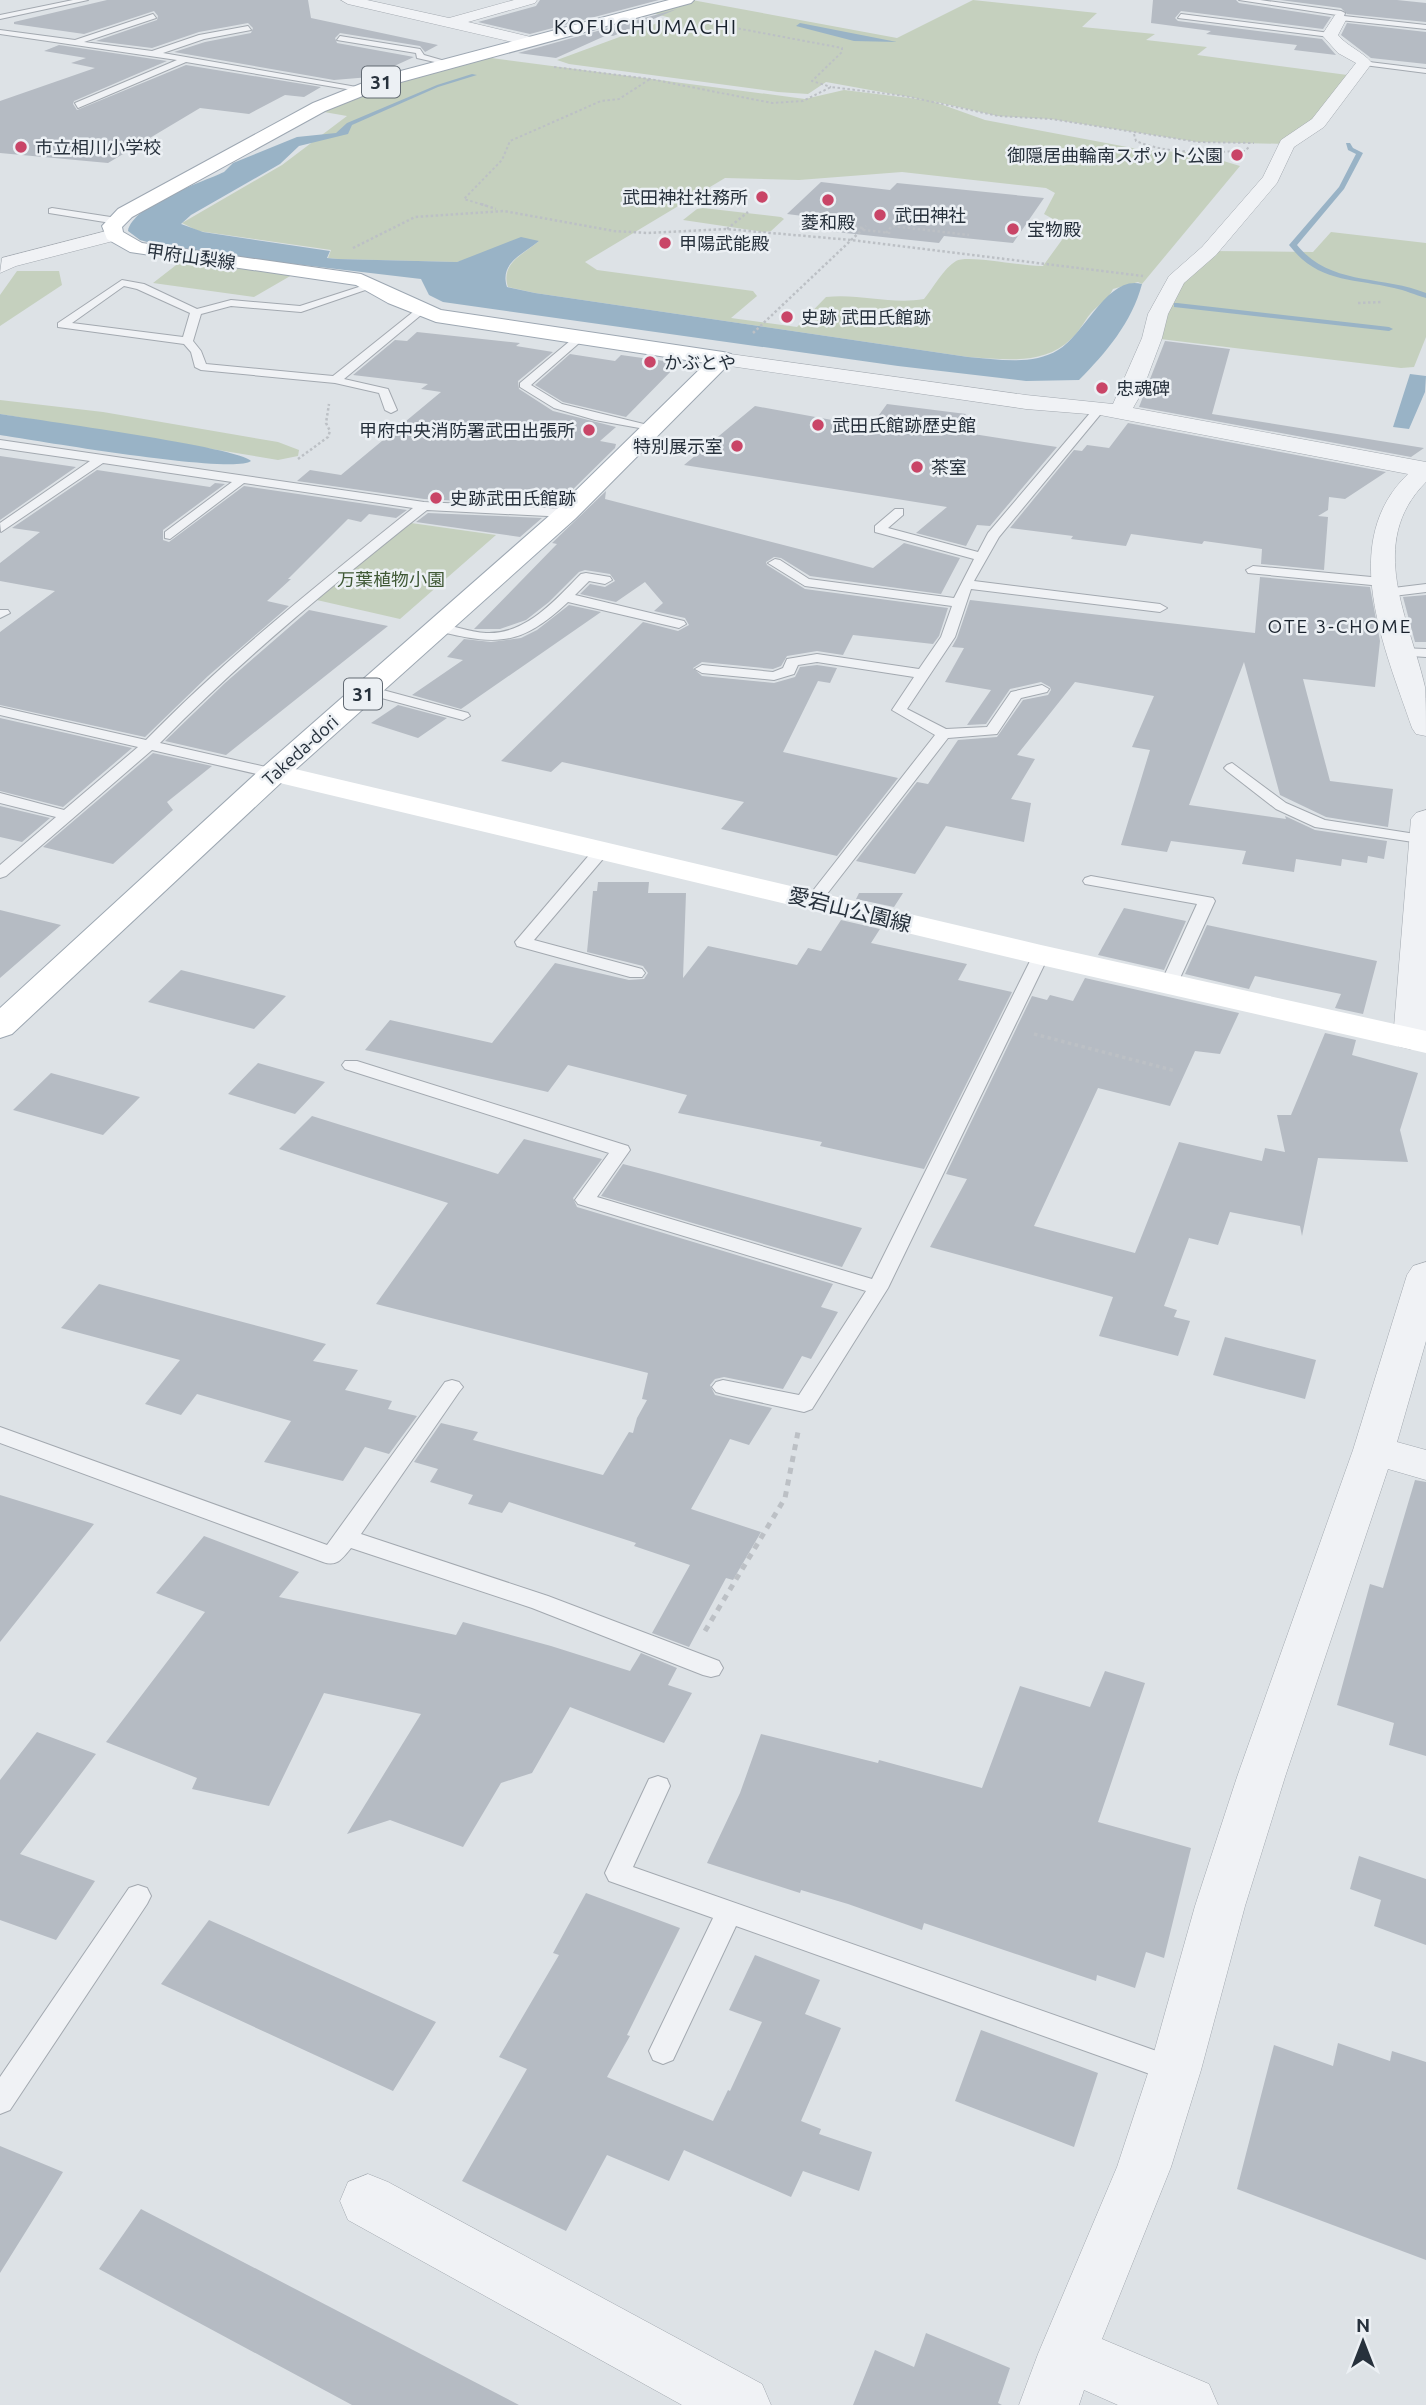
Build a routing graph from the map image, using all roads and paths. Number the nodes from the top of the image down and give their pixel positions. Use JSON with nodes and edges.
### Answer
{"nodes":[{"id":1,"x":84,"y":0,"type":"edge"},
{"id":2,"x":348,"y":0,"type":"edge"},
{"id":3,"x":530,"y":0,"type":"edge"},
{"id":4,"x":686,"y":0,"type":"edge"},
{"id":5,"x":1243,"y":0,"type":"edge"},
{"id":6,"x":644,"y":11,"type":"junction"},
{"id":7,"x":1344,"y":12,"type":"junction"},
{"id":8,"x":0,"y":14,"type":"edge"},
{"id":9,"x":153,"y":16,"type":"dead end"},
{"id":10,"x":1181,"y":16,"type":"dead end"},
{"id":11,"x":449,"y":23,"type":"junction"},
{"id":12,"x":1426,"y":27,"type":"edge"},
{"id":13,"x":248,"y":28,"type":"dead end"},
{"id":14,"x":0,"y":32,"type":"edge"},
{"id":15,"x":20,"y":34,"type":"junction"},
{"id":16,"x":1330,"y":35,"type":"junction"},
{"id":17,"x":340,"y":38,"type":"dead end"},
{"id":18,"x":0,"y":40,"type":"edge"},
{"id":19,"x":530,"y":41,"type":"junction"},
{"id":20,"x":77,"y":42,"type":"junction"},
{"id":21,"x":154,"y":54,"type":"junction"},
{"id":22,"x":477,"y":55,"type":"junction"},
{"id":23,"x":187,"y":60,"type":"junction"},
{"id":24,"x":1363,"y":62,"type":"junction"},
{"id":25,"x":448,"y":63,"type":"junction"},
{"id":26,"x":1426,"y":71,"type":"edge"},
{"id":27,"x":650,"y":79,"type":"junction"},
{"id":28,"x":831,"y":87,"type":"junction"},
{"id":29,"x":364,"y":89,"type":"junction"},
{"id":30,"x":78,"y":105,"type":"dead end"},
{"id":31,"x":1134,"y":134,"type":"junction"},
{"id":32,"x":1198,"y":142,"type":"junction"},
{"id":33,"x":1248,"y":143,"type":"junction"},
{"id":34,"x":1287,"y":144,"type":"junction"},
{"id":35,"x":1197,"y":150,"type":"junction"},
{"id":36,"x":52,"y":211,"type":"dead end"},
{"id":37,"x":504,"y":211,"type":"junction"},
{"id":38,"x":748,"y":212,"type":"dead end"},
{"id":39,"x":809,"y":213,"type":"dead end"},
{"id":40,"x":116,"y":228,"type":"junction"},
{"id":41,"x":864,"y":228,"type":"junction"},
{"id":42,"x":726,"y":229,"type":"junction"},
{"id":43,"x":886,"y":233,"type":"junction"},
{"id":44,"x":891,"y":233,"type":"dead end"},
{"id":45,"x":969,"y":234,"type":"dead end"},
{"id":46,"x":851,"y":240,"type":"junction"},
{"id":47,"x":346,"y":251,"type":"dead end"},
{"id":48,"x":3,"y":263,"type":"edge"},
{"id":49,"x":1176,"y":280,"type":"junction"},
{"id":50,"x":372,"y":286,"type":"junction"},
{"id":51,"x":1383,"y":302,"type":"dead end"},
{"id":52,"x":1358,"y":303,"type":"dead end"},
{"id":53,"x":422,"y":310,"type":"junction"},
{"id":54,"x":197,"y":312,"type":"junction"},
{"id":55,"x":763,"y":324,"type":"dead end"},
{"id":56,"x":581,"y":337,"type":"junction"},
{"id":57,"x":187,"y":341,"type":"junction"},
{"id":58,"x":723,"y":359,"type":"junction"},
{"id":59,"x":335,"y":380,"type":"junction"},
{"id":60,"x":391,"y":410,"type":"dead end"},
{"id":61,"x":1109,"y":410,"type":"junction"},
{"id":62,"x":652,"y":429,"type":"junction"},
{"id":63,"x":0,"y":444,"type":"edge"},
{"id":64,"x":99,"y":460,"type":"junction"},
{"id":65,"x":1425,"y":469,"type":"edge"},
{"id":66,"x":240,"y":481,"type":"junction"},
{"id":67,"x":263,"y":484,"type":"junction"},
{"id":68,"x":424,"y":506,"type":"junction"},
{"id":69,"x":899,"y":512,"type":"dead end"},
{"id":70,"x":567,"y":513,"type":"junction"},
{"id":71,"x":1,"y":528,"type":"edge"},
{"id":72,"x":170,"y":535,"type":"dead end"},
{"id":73,"x":981,"y":557,"type":"junction"},
{"id":74,"x":775,"y":563,"type":"dead end"},
{"id":75,"x":1253,"y":570,"type":"dead end"},
{"id":76,"x":605,"y":580,"type":"dead end"},
{"id":77,"x":966,"y":584,"type":"junction"},
{"id":78,"x":1384,"y":587,"type":"junction"},
{"id":79,"x":1426,"y":588,"type":"edge"},
{"id":80,"x":565,"y":597,"type":"junction"},
{"id":81,"x":959,"y":603,"type":"junction"},
{"id":82,"x":1160,"y":608,"type":"dead end"},
{"id":83,"x":679,"y":624,"type":"dead end"},
{"id":84,"x":438,"y":627,"type":"junction"},
{"id":85,"x":1400,"y":652,"type":"junction"},
{"id":86,"x":1426,"y":653,"type":"edge"},
{"id":87,"x":702,"y":669,"type":"dead end"},
{"id":88,"x":923,"y":674,"type":"junction"},
{"id":89,"x":1042,"y":689,"type":"dead end"},
{"id":90,"x":368,"y":690,"type":"junction"},
{"id":91,"x":0,"y":711,"type":"edge"},
{"id":92,"x":463,"y":716,"type":"dead end"},
{"id":93,"x":1426,"y":728,"type":"edge"},
{"id":94,"x":944,"y":734,"type":"junction"},
{"id":95,"x":149,"y":745,"type":"junction"},
{"id":96,"x":1232,"y":768,"type":"dead end"},
{"id":97,"x":274,"y":773,"type":"junction"},
{"id":98,"x":0,"y":798,"type":"edge"},
{"id":99,"x":68,"y":815,"type":"junction"},
{"id":100,"x":1424,"y":830,"type":"edge"},
{"id":101,"x":602,"y":850,"type":"junction"},
{"id":102,"x":2,"y":870,"type":"edge"},
{"id":103,"x":1091,"y":881,"type":"dead end"},
{"id":104,"x":1423,"y":881,"type":"edge"},
{"id":105,"x":814,"y":900,"type":"junction"},
{"id":106,"x":1041,"y":956,"type":"junction"},
{"id":107,"x":636,"y":974,"type":"dead end"},
{"id":108,"x":1169,"y":985,"type":"junction"},
{"id":109,"x":0,"y":1027,"type":"edge"},
{"id":110,"x":1006,"y":1027,"type":"junction"},
{"id":111,"x":1418,"y":1041,"type":"edge"},
{"id":112,"x":351,"y":1065,"type":"dead end"},
{"id":113,"x":1176,"y":1070,"type":"dead end"},
{"id":114,"x":1426,"y":1275,"type":"edge"},
{"id":115,"x":878,"y":1288,"type":"junction"},
{"id":116,"x":452,"y":1387,"type":"dead end"},
{"id":117,"x":723,"y":1387,"type":"dead end"},
{"id":118,"x":804,"y":1404,"type":"junction"},
{"id":119,"x":0,"y":1435,"type":"edge"},
{"id":120,"x":1374,"y":1450,"type":"junction"},
{"id":121,"x":1426,"y":1465,"type":"edge"},
{"id":122,"x":346,"y":1538,"type":"junction"},
{"id":123,"x":689,"y":1659,"type":"junction"},
{"id":124,"x":711,"y":1668,"type":"dead end"},
{"id":125,"x":658,"y":1786,"type":"dead end"},
{"id":126,"x":138,"y":1896,"type":"dead end"},
{"id":127,"x":730,"y":1911,"type":"junction"},
{"id":128,"x":663,"y":2051,"type":"dead end"},
{"id":129,"x":1175,"y":2070,"type":"junction"},
{"id":130,"x":0,"y":2101,"type":"edge"},
{"id":131,"x":368,"y":2201,"type":"dead end"},
{"id":132,"x":1058,"y":2380,"type":"edge"},
{"id":133,"x":741,"y":2405,"type":"edge"},
{"id":134,"x":1188,"y":2405,"type":"edge"}],
"edges":[{"from":1,"to":8,"type":"lane"},
{"from":2,"to":11,"type":"street"},
{"from":3,"to":11,"type":"street"},
{"from":4,"to":6,"type":"main road","number":"31"},
{"from":5,"to":7,"type":"lane"},
{"from":6,"to":19,"type":"main road","number":"31"},
{"from":6,"to":28,"type":"path"},
{"from":7,"to":12,"type":"lane"},
{"from":7,"to":16,"type":"street"},
{"from":9,"to":20,"type":"lane"},
{"from":10,"to":16,"type":"lane"},
{"from":11,"to":19,"type":"street"},
{"from":13,"to":21,"type":"lane"},
{"from":14,"to":15,"type":"lane"},
{"from":15,"to":18,"type":"lane"},
{"from":15,"to":20,"type":"lane"},
{"from":16,"to":24,"type":"street"},
{"from":17,"to":25,"type":"lane"},
{"from":19,"to":22,"type":"main road","number":"31"},
{"from":20,"to":21,"type":"lane"},
{"from":21,"to":23,"type":"lane"},
{"from":22,"to":25,"type":"main road","number":"31"},
{"from":22,"to":27,"type":"path"},
{"from":23,"to":29,"type":"lane"},
{"from":23,"to":30,"type":"lane"},
{"from":24,"to":26,"type":"lane"},
{"from":24,"to":34,"type":"street"},
{"from":25,"to":29,"type":"main road","number":"31"},
{"from":27,"to":28,"type":"path"},
{"from":27,"to":37,"type":"path"},
{"from":28,"to":31,"type":"path"},
{"from":29,"to":40,"type":"main road","number":"31"},
{"from":31,"to":32,"type":"path"},
{"from":31,"to":35,"type":"path"},
{"from":32,"to":33,"type":"path"},
{"from":32,"to":35,"type":"path"},
{"from":33,"to":34,"type":"path"},
{"from":33,"to":35,"type":"path"},
{"from":34,"to":49,"type":"street"},
{"from":36,"to":40,"type":"lane"},
{"from":37,"to":42,"type":"path"},
{"from":37,"to":47,"type":"path"},
{"from":38,"to":42,"type":"path"},
{"from":39,"to":41,"type":"path"},
{"from":40,"to":48,"type":"street"},
{"from":40,"to":50,"type":"main road","name":"甲府山梨線"},
{"from":41,"to":43,"type":"path"},
{"from":41,"to":46,"type":"path"},
{"from":42,"to":46,"type":"path"},
{"from":43,"to":44,"type":"path"},
{"from":43,"to":45,"type":"path"},
{"from":46,"to":49,"type":"path"},
{"from":46,"to":55,"type":"path"},
{"from":49,"to":61,"type":"street"},
{"from":50,"to":53,"type":"main road","name":"甲府山梨線"},
{"from":50,"to":54,"type":"lane"},
{"from":51,"to":52,"type":"path"},
{"from":53,"to":56,"type":"main road","name":"甲府山梨線"},
{"from":53,"to":59,"type":"lane"},
{"from":54,"to":57,"type":"lane"},
{"from":54,"to":57,"type":"lane"},
{"from":56,"to":58,"type":"main road","name":"甲府山梨線"},
{"from":56,"to":62,"type":"lane"},
{"from":57,"to":59,"type":"lane"},
{"from":58,"to":61,"type":"street"},
{"from":58,"to":62,"type":"main road","name":"Takeda-dori","number":"31"},
{"from":59,"to":60,"type":"lane"},
{"from":59,"to":67,"type":"path"},
{"from":61,"to":65,"type":"street"},
{"from":61,"to":73,"type":"lane"},
{"from":62,"to":70,"type":"main road","name":"Takeda-dori","number":"31"},
{"from":63,"to":64,"type":"lane"},
{"from":64,"to":66,"type":"lane"},
{"from":64,"to":71,"type":"lane"},
{"from":65,"to":78,"type":"street"},
{"from":66,"to":67,"type":"lane"},
{"from":66,"to":72,"type":"lane"},
{"from":67,"to":68,"type":"lane"},
{"from":68,"to":70,"type":"lane"},
{"from":68,"to":95,"type":"lane"},
{"from":69,"to":73,"type":"lane"},
{"from":70,"to":84,"type":"main road","name":"Takeda-dori","number":"31"},
{"from":73,"to":77,"type":"lane"},
{"from":74,"to":81,"type":"lane"},
{"from":75,"to":78,"type":"lane"},
{"from":76,"to":80,"type":"lane"},
{"from":77,"to":81,"type":"lane"},
{"from":77,"to":82,"type":"lane"},
{"from":78,"to":79,"type":"lane"},
{"from":78,"to":85,"type":"street"},
{"from":80,"to":83,"type":"lane"},
{"from":80,"to":84,"type":"lane"},
{"from":81,"to":88,"type":"lane"},
{"from":84,"to":90,"type":"main road","name":"Takeda-dori","number":"31"},
{"from":85,"to":86,"type":"lane"},
{"from":85,"to":93,"type":"street"},
{"from":87,"to":88,"type":"lane"},
{"from":88,"to":94,"type":"lane"},
{"from":89,"to":94,"type":"lane"},
{"from":90,"to":92,"type":"lane"},
{"from":90,"to":97,"type":"main road","name":"Takeda-dori","number":"31"},
{"from":91,"to":95,"type":"lane"},
{"from":94,"to":105,"type":"lane"},
{"from":95,"to":97,"type":"lane"},
{"from":95,"to":99,"type":"lane"},
{"from":96,"to":100,"type":"lane"},
{"from":97,"to":101,"type":"main road","name":"愛宕山公園線"},
{"from":97,"to":109,"type":"main road","name":"Takeda-dori","number":"31"},
{"from":98,"to":99,"type":"lane"},
{"from":99,"to":102,"type":"lane"},
{"from":100,"to":104,"type":"street"},
{"from":101,"to":105,"type":"main road","name":"愛宕山公園線"},
{"from":101,"to":107,"type":"lane"},
{"from":103,"to":108,"type":"lane"},
{"from":104,"to":111,"type":"street"},
{"from":105,"to":106,"type":"main road","name":"愛宕山公園線"},
{"from":106,"to":108,"type":"main road","name":"愛宕山公園線"},
{"from":106,"to":110,"type":"lane"},
{"from":108,"to":111,"type":"main road","name":"愛宕山公園線"},
{"from":110,"to":113,"type":"path"},
{"from":110,"to":115,"type":"lane"},
{"from":112,"to":115,"type":"lane"},
{"from":114,"to":120,"type":"street"},
{"from":115,"to":118,"type":"lane"},
{"from":116,"to":122,"type":"lane"},
{"from":117,"to":118,"type":"lane"},
{"from":118,"to":123,"type":"path"},
{"from":119,"to":122,"type":"lane"},
{"from":120,"to":121,"type":"street"},
{"from":120,"to":129,"type":"street"},
{"from":122,"to":123,"type":"lane"},
{"from":123,"to":124,"type":"lane"},
{"from":125,"to":127,"type":"lane"},
{"from":126,"to":130,"type":"lane"},
{"from":127,"to":128,"type":"lane"},
{"from":127,"to":129,"type":"lane"},
{"from":129,"to":132,"type":"street"},
{"from":131,"to":133,"type":"street"},
{"from":132,"to":134,"type":"street"}]}
